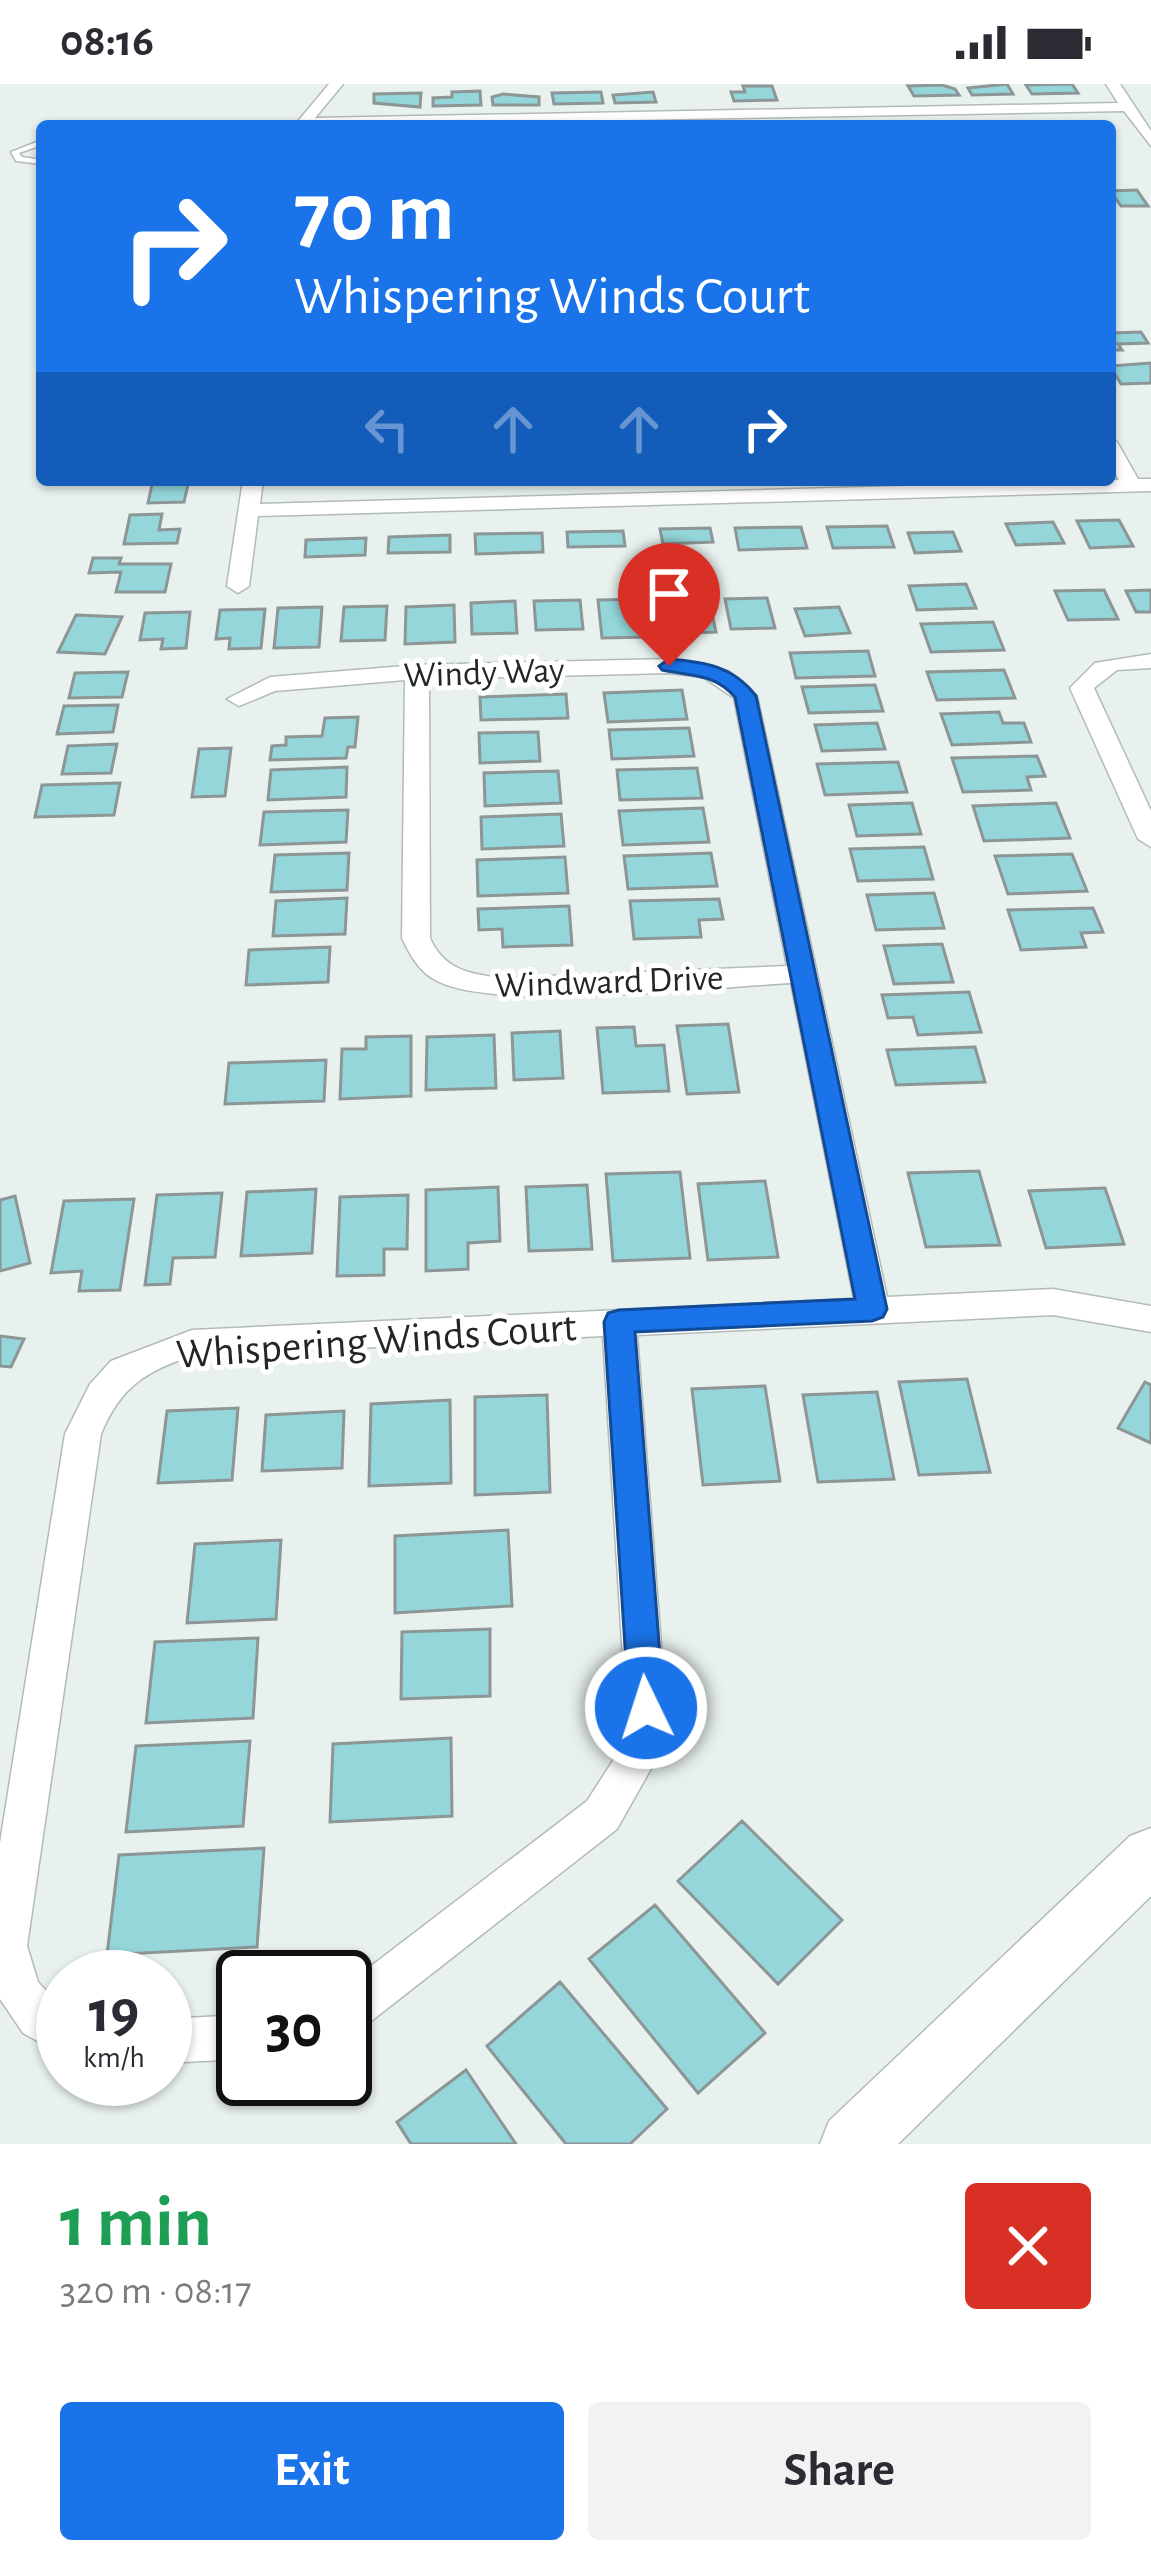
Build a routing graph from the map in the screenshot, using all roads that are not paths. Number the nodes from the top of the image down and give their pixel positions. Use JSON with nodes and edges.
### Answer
{"nodes":[{"id":1,"x":336,"y":84,"type":"edge"},
{"id":2,"x":1113,"y":84,"type":"edge"},
{"id":3,"x":1139,"y":113,"type":"edge"},
{"id":4,"x":927,"y":119,"type":"edge"},
{"id":5,"x":306,"y":120,"type":"edge"},
{"id":6,"x":822,"y":120,"type":"edge"},
{"id":7,"x":1151,"y":142,"type":"edge"},
{"id":8,"x":36,"y":144,"type":"edge"},
{"id":9,"x":15,"y":152,"type":"junction"},
{"id":10,"x":0,"y":153,"type":"edge"},
{"id":11,"x":36,"y":161,"type":"edge"},
{"id":12,"x":1116,"y":453,"type":"edge"},
{"id":13,"x":1142,"y":485,"type":"edge"},
{"id":14,"x":252,"y":486,"type":"edge"},
{"id":15,"x":833,"y":486,"type":"edge"},
{"id":16,"x":544,"y":490,"type":"edge"},
{"id":17,"x":250,"y":510,"type":"junction"},
{"id":18,"x":238,"y":586,"type":"dead end"},
{"id":19,"x":1151,"y":661,"type":"edge"},
{"id":20,"x":417,"y":672,"type":"junction"},
{"id":21,"x":239,"y":699,"type":"dead end"},
{"id":22,"x":1151,"y":839,"type":"edge"},
{"id":23,"x":802,"y":974,"type":"junction"},
{"id":24,"x":872,"y":1309,"type":"junction"},
{"id":25,"x":1151,"y":1319,"type":"edge"},
{"id":26,"x":619,"y":1322,"type":"junction"},
{"id":27,"x":1147,"y":1868,"type":"edge"},
{"id":28,"x":372,"y":1992,"type":"edge"},
{"id":29,"x":36,"y":2015,"type":"edge"},
{"id":30,"x":852,"y":2144,"type":"edge"}],
"edges":[{"from":1,"to":5,"type":"street"},
{"from":2,"to":3,"type":"street"},
{"from":3,"to":4,"type":"street"},
{"from":3,"to":7,"type":"street"},
{"from":4,"to":6,"type":"street"},
{"from":8,"to":9,"type":"lane"},
{"from":9,"to":10,"type":"lane"},
{"from":9,"to":11,"type":"lane"},
{"from":12,"to":13,"type":"street"},
{"from":14,"to":17,"type":"street"},
{"from":15,"to":16,"type":"street"},
{"from":16,"to":17,"type":"street"},
{"from":17,"to":18,"type":"street"},
{"from":19,"to":22,"type":"street"},
{"from":20,"to":21,"type":"street","name":"Windy Way"},
{"from":20,"to":23,"type":"street","name":"Windy Way"},
{"from":20,"to":23,"type":"street","name":"Windward Drive"},
{"from":23,"to":24,"type":"street","name":"Windy Way"},
{"from":24,"to":25,"type":"street","name":"Whispering Winds Court"},
{"from":24,"to":26,"type":"street","name":"Whispering Winds Court"},
{"from":26,"to":28,"type":"street","name":"Whispering Winds Court"},
{"from":26,"to":29,"type":"street","name":"Whispering Winds Court"},
{"from":27,"to":30,"type":"street"}]}
